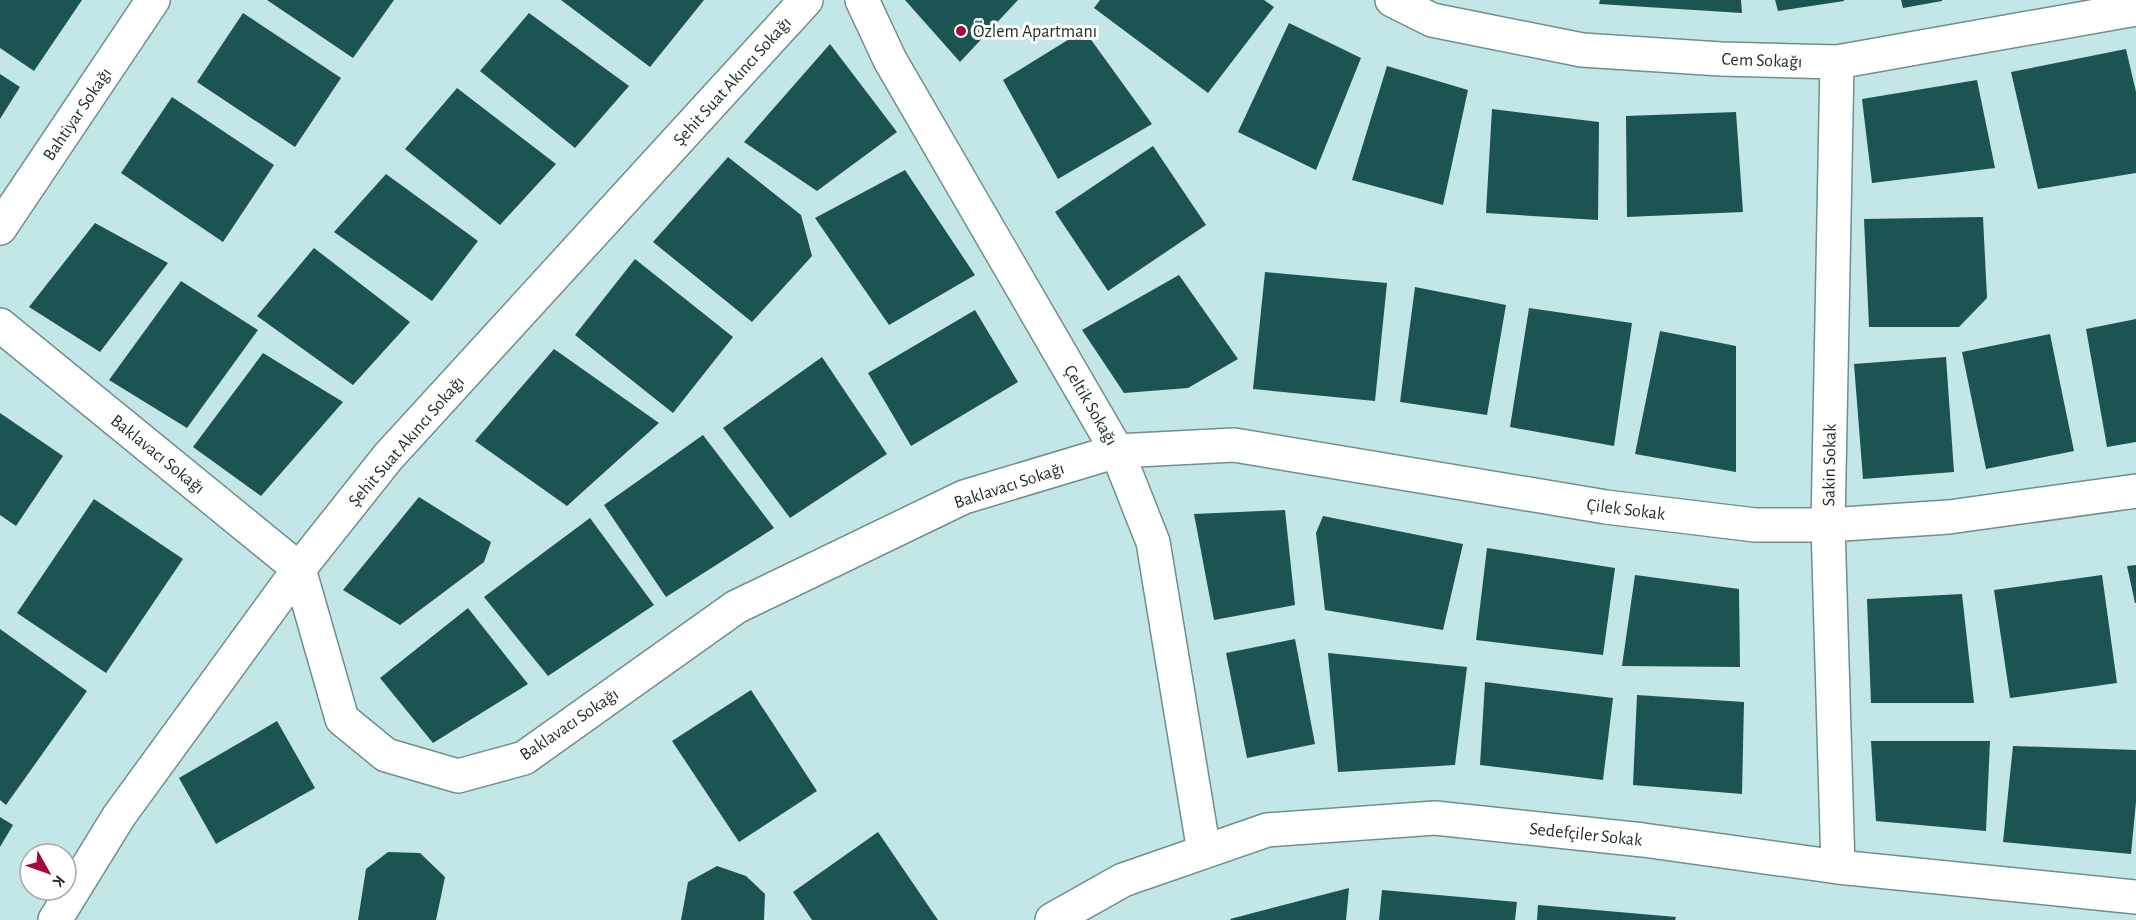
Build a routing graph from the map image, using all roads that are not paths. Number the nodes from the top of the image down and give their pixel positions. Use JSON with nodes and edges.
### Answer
{"nodes":[{"id":1,"x":153,"y":0,"type":"edge"},
{"id":2,"x":806,"y":0,"type":"edge"},
{"id":3,"x":862,"y":0,"type":"edge"},
{"id":4,"x":1392,"y":0,"type":"edge"},
{"id":5,"x":2136,"y":9,"type":"edge"},
{"id":6,"x":1837,"y":62,"type":"junction"},
{"id":7,"x":0,"y":228,"type":"edge"},
{"id":8,"x":0,"y":325,"type":"edge"},
{"id":9,"x":1117,"y":451,"type":"junction"},
{"id":10,"x":2136,"y":491,"type":"edge"},
{"id":11,"x":1828,"y":525,"type":"junction"},
{"id":12,"x":298,"y":569,"type":"junction"},
{"id":13,"x":1204,"y":852,"type":"junction"},
{"id":14,"x":1838,"y":867,"type":"junction"},
{"id":15,"x":2122,"y":904,"type":"edge"},
{"id":16,"x":55,"y":920,"type":"edge"},
{"id":17,"x":1052,"y":920,"type":"edge"}],
"edges":[{"from":1,"to":7,"type":"street","name":"Bahtiyar Sokağı"},
{"from":2,"to":12,"type":"street","name":"Şehit Suat Akıncı Sokağı"},
{"from":3,"to":9,"type":"street","name":"Çeltik Sokağı"},
{"from":4,"to":6,"type":"street","name":"Cem Sokağı"},
{"from":5,"to":6,"type":"street","name":"Cem Sokağı"},
{"from":6,"to":11,"type":"street","name":"Sakin Sokak"},
{"from":8,"to":12,"type":"street","name":"Baklavacı Sokağı"},
{"from":9,"to":11,"type":"street","name":"Çilek Sokak"},
{"from":9,"to":12,"type":"street","name":"Baklavacı Sokağı"},
{"from":9,"to":13,"type":"street","name":"Çeltik Sokağı"},
{"from":10,"to":11,"type":"street","name":"Çilek Sokak"},
{"from":11,"to":14,"type":"street","name":"Sakin Sokak"},
{"from":12,"to":16,"type":"street","name":"Şehit Suat Akıncı Sokağı"},
{"from":13,"to":14,"type":"street","name":"Sedefçiler Sokak"},
{"from":13,"to":17,"type":"street","name":"Sedefçiler Sokak"},
{"from":14,"to":15,"type":"street","name":"Sedefçiler Sokak"}]}
